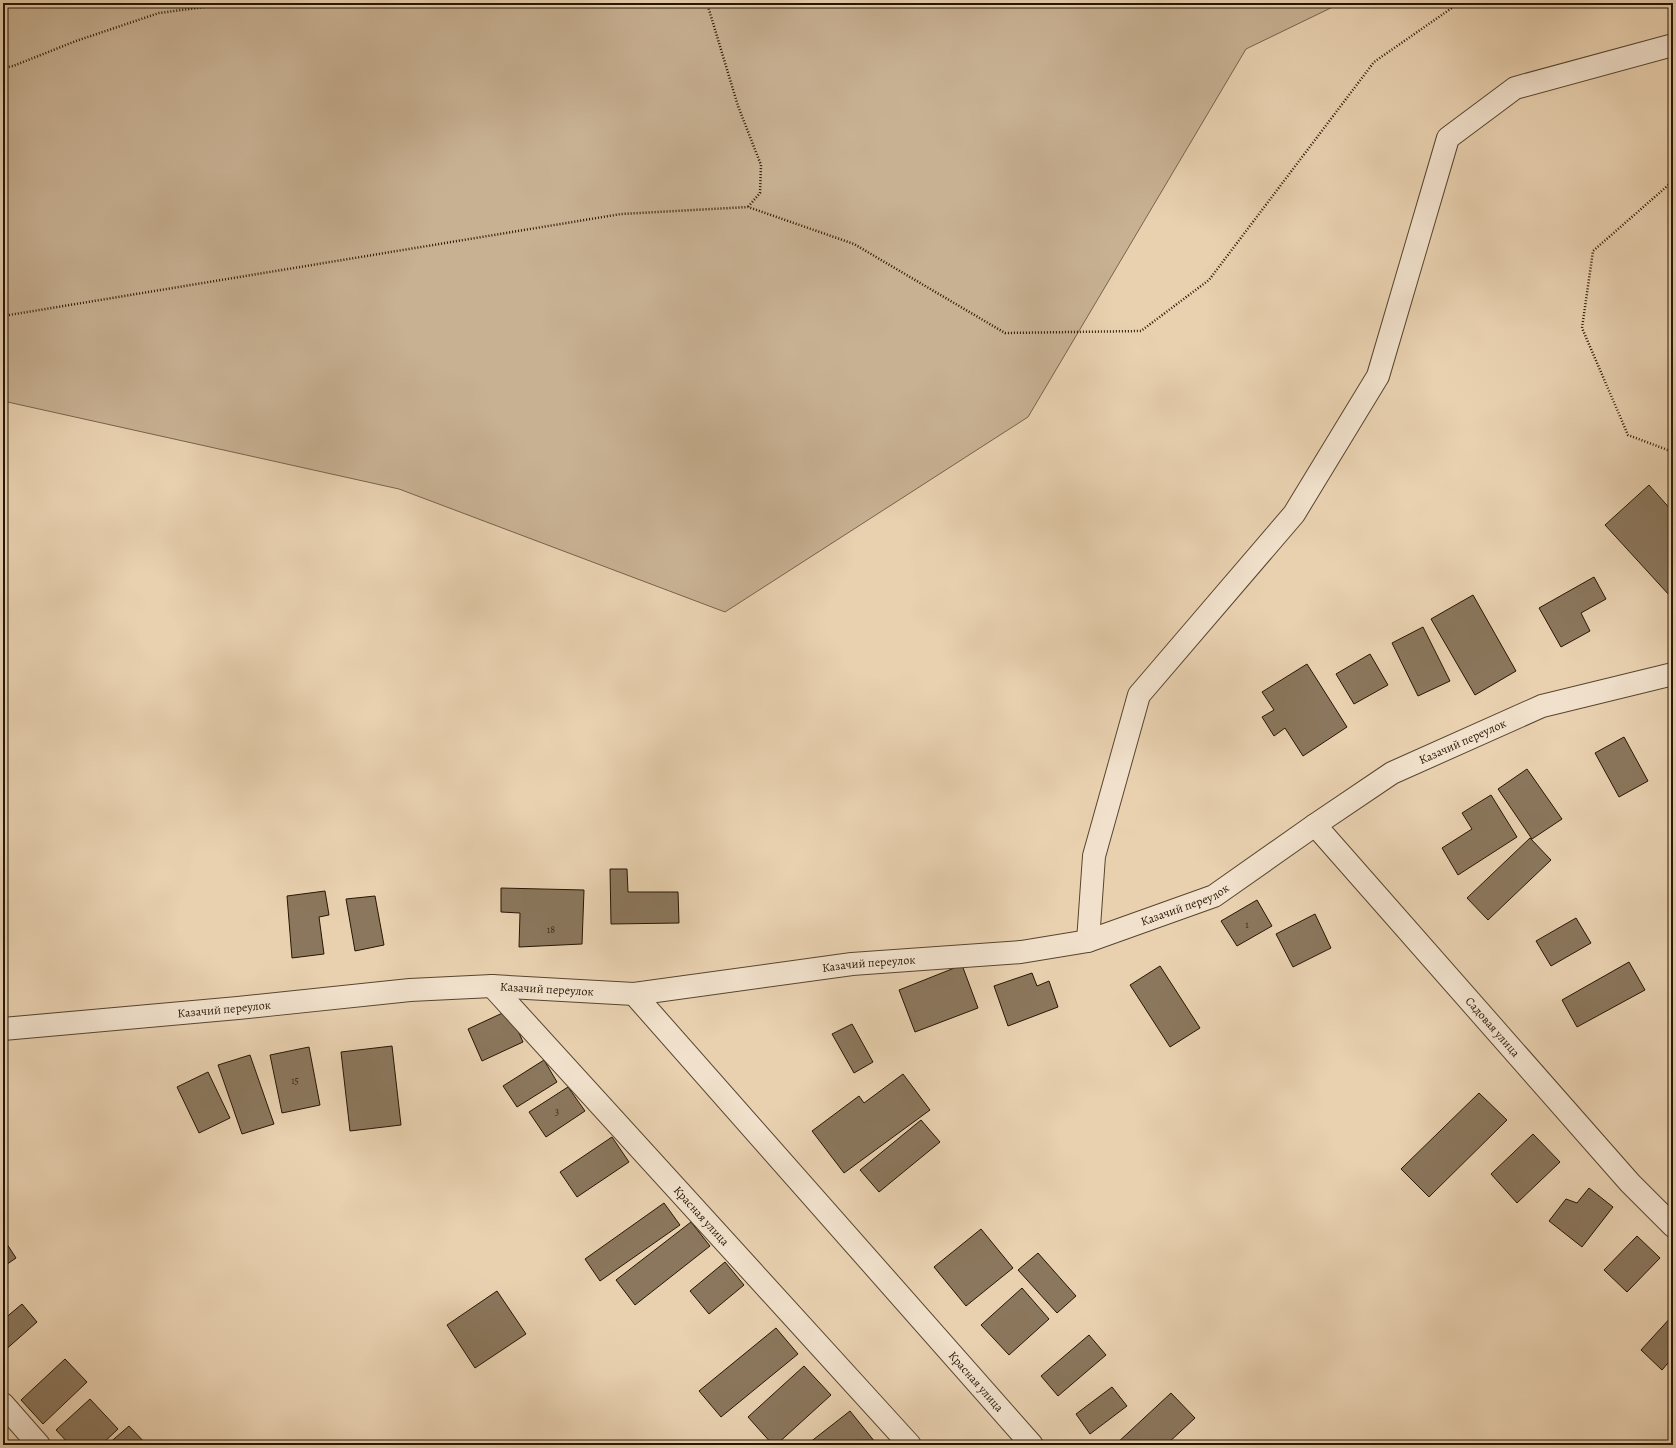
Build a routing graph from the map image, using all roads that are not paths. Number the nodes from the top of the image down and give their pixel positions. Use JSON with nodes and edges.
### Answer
{"nodes":[{"id":1,"x":1673,"y":45,"type":"edge"},
{"id":2,"x":1673,"y":674,"type":"edge"},
{"id":3,"x":1315,"y":825,"type":"junction"},
{"id":4,"x":1088,"y":941,"type":"junction"},
{"id":5,"x":492,"y":986,"type":"junction"},
{"id":6,"x":634,"y":994,"type":"junction"},
{"id":7,"x":3,"y":1029,"type":"edge"},
{"id":8,"x":1673,"y":1226,"type":"edge"},
{"id":9,"x":3,"y":1404,"type":"edge"},
{"id":10,"x":39,"y":1445,"type":"edge"},
{"id":11,"x":910,"y":1445,"type":"edge"},
{"id":12,"x":1032,"y":1445,"type":"edge"}],
"edges":[{"from":1,"to":4,"type":"street"},
{"from":2,"to":3,"type":"street","name":"Казачий переулок"},
{"from":3,"to":4,"type":"street","name":"Казачий переулок"},
{"from":3,"to":8,"type":"street","name":"Садовая улица"},
{"from":4,"to":6,"type":"street","name":"Казачий переулок"},
{"from":5,"to":6,"type":"street","name":"Казачий переулок"},
{"from":5,"to":7,"type":"street","name":"Казачий переулок"},
{"from":5,"to":11,"type":"street","name":"Красная улица"},
{"from":6,"to":12,"type":"street","name":"Красная улица"},
{"from":9,"to":10,"type":"street"}]}
